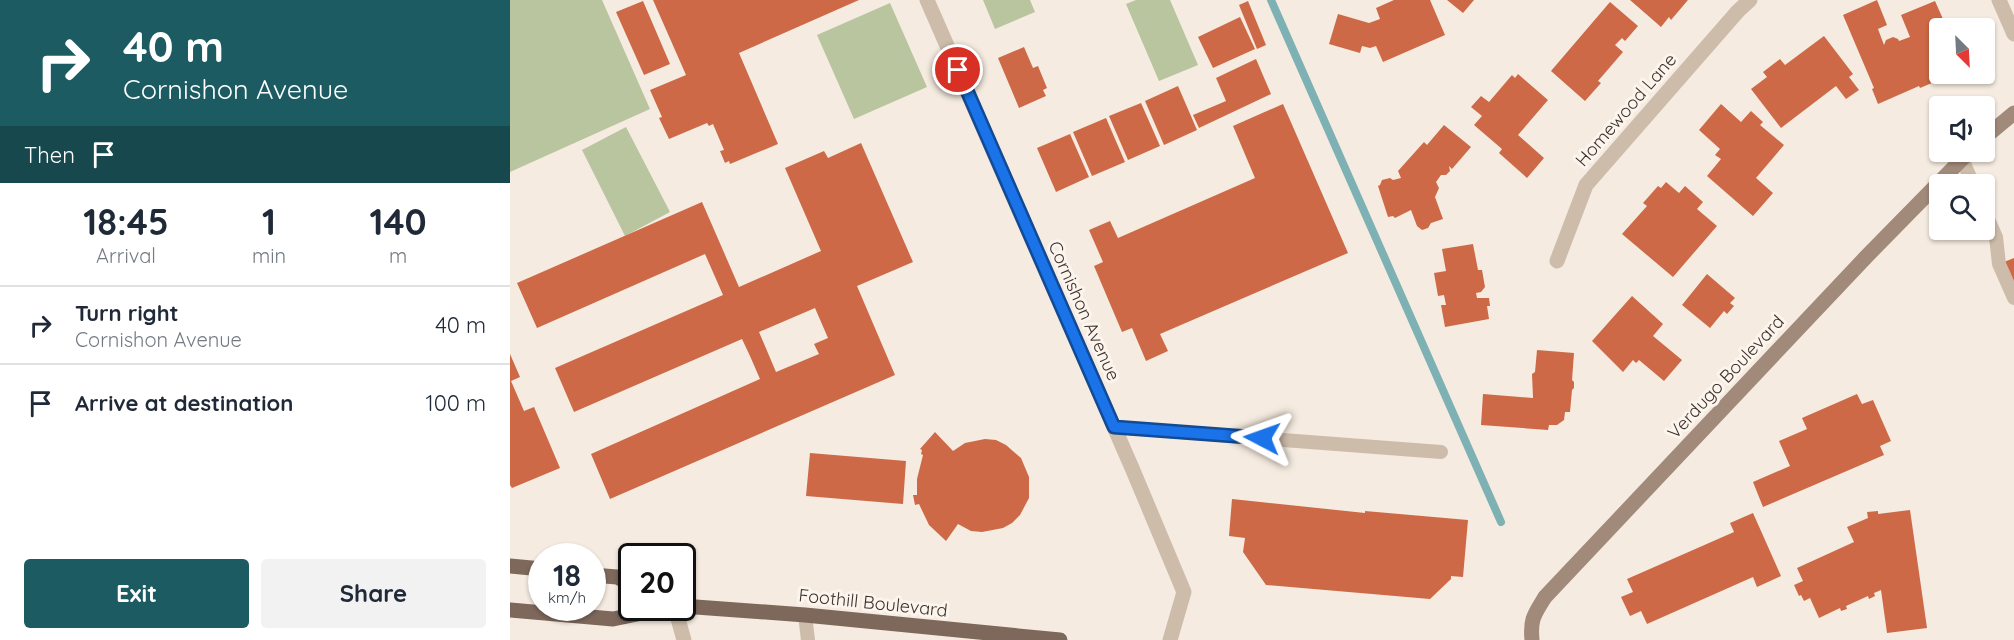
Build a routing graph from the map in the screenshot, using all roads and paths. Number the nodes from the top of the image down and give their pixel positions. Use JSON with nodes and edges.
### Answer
{"nodes":[{"id":1,"x":927,"y":0,"type":"edge"},
{"id":2,"x":1750,"y":0,"type":"edge"},
{"id":3,"x":1998,"y":0,"type":"edge"},
{"id":4,"x":2014,"y":34,"type":"edge"},
{"id":5,"x":2014,"y":113,"type":"edge"},
{"id":6,"x":1995,"y":129,"type":"edge"},
{"id":7,"x":1958,"y":162,"type":"edge"},
{"id":8,"x":1995,"y":235,"type":"edge"},
{"id":9,"x":1557,"y":261,"type":"dead end"},
{"id":10,"x":2014,"y":298,"type":"edge"},
{"id":11,"x":1114,"y":427,"type":"junction"},
{"id":12,"x":1441,"y":452,"type":"dead end"},
{"id":13,"x":510,"y":566,"type":"edge"},
{"id":14,"x":528,"y":568,"type":"edge"},
{"id":15,"x":696,"y":607,"type":"edge"},
{"id":16,"x":510,"y":610,"type":"edge"},
{"id":17,"x":805,"y":615,"type":"junction"},
{"id":18,"x":618,"y":618,"type":"edge"},
{"id":19,"x":679,"y":621,"type":"edge"},
{"id":20,"x":684,"y":640,"type":"edge"},
{"id":21,"x":808,"y":640,"type":"edge"},
{"id":22,"x":1060,"y":640,"type":"edge"},
{"id":23,"x":1170,"y":640,"type":"edge"},
{"id":24,"x":1532,"y":640,"type":"edge"}],
"edges":[{"from":1,"to":11,"type":"street","name":"Cornishon Avenue"},
{"from":2,"to":9,"type":"street","name":"Homewood Lane"},
{"from":3,"to":4,"type":"street"},
{"from":5,"to":6,"type":"main road"},
{"from":7,"to":24,"type":"main road","name":"Verdugo Boulevard"},
{"from":8,"to":10,"type":"lane"},
{"from":11,"to":12,"type":"lane"},
{"from":11,"to":23,"type":"street","name":"Cornishon Avenue"},
{"from":13,"to":14,"type":"main road"},
{"from":15,"to":17,"type":"main road","name":"Foothill Boulevard"},
{"from":16,"to":18,"type":"main road"},
{"from":17,"to":21,"type":"lane"},
{"from":17,"to":22,"type":"main road","name":"Foothill Boulevard"},
{"from":19,"to":20,"type":"street"}]}
